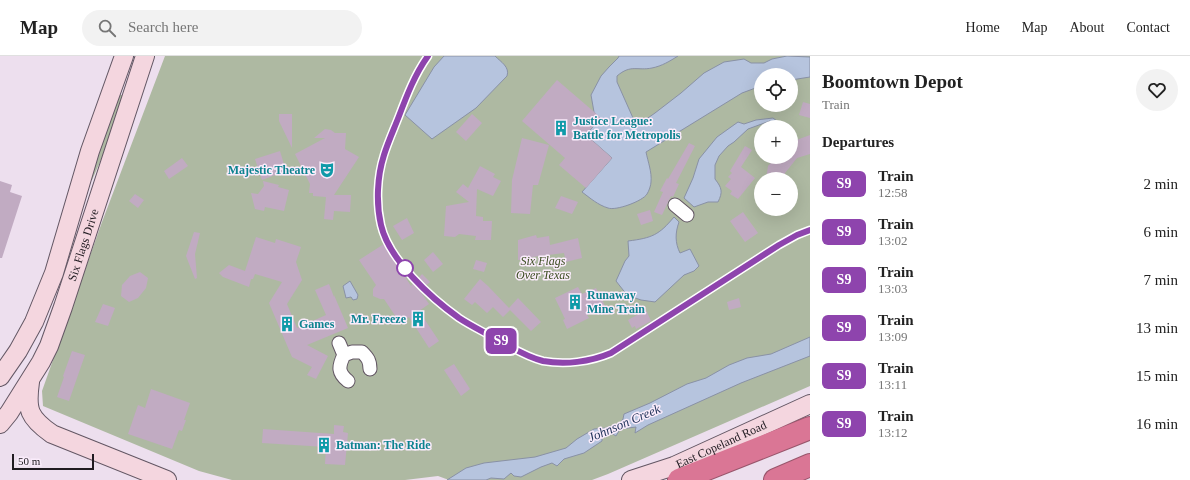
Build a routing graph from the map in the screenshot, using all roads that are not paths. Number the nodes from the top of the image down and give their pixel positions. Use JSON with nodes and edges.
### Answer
{"nodes":[{"id":1,"x":122,"y":61,"type":"edge"},
{"id":2,"x":143,"y":64,"type":"edge"},
{"id":3,"x":675,"y":206,"type":"dead end"},
{"id":4,"x":687,"y":215,"type":"dead end"},
{"id":5,"x":339,"y":343,"type":"dead end"},
{"id":6,"x":344,"y":355,"type":"junction"},
{"id":7,"x":370,"y":369,"type":"dead end"},
{"id":8,"x":0,"y":377,"type":"edge"},
{"id":9,"x":30,"y":380,"type":"junction"},
{"id":10,"x":348,"y":381,"type":"dead end"},
{"id":11,"x":810,"y":404,"type":"edge"},
{"id":12,"x":0,"y":424,"type":"edge"},
{"id":13,"x":810,"y":428,"type":"edge"},
{"id":14,"x":810,"y":465,"type":"edge"},
{"id":15,"x":676,"y":473,"type":"edge"},
{"id":16,"x":167,"y":480,"type":"edge"},
{"id":17,"x":631,"y":480,"type":"edge"},
{"id":18,"x":649,"y":480,"type":"edge"},
{"id":19,"x":775,"y":480,"type":"edge"}],
"edges":[{"from":1,"to":2,"type":"street"},
{"from":1,"to":8,"type":"street","name":"Six Flags Drive"},
{"from":2,"to":9,"type":"street","name":"Six Flags Drive"},
{"from":3,"to":4,"type":"street"},
{"from":5,"to":6,"type":"street"},
{"from":6,"to":7,"type":"street"},
{"from":6,"to":10,"type":"street"},
{"from":9,"to":12,"type":"street","name":"Six Flags Drive"},
{"from":9,"to":16,"type":"street"},
{"from":11,"to":15,"type":"street","name":"East Copeland Road"},
{"from":13,"to":15,"type":"highway"},
{"from":14,"to":19,"type":"highway"},
{"from":15,"to":17,"type":"street","name":"East Copeland Road"},
{"from":15,"to":18,"type":"street"}]}
